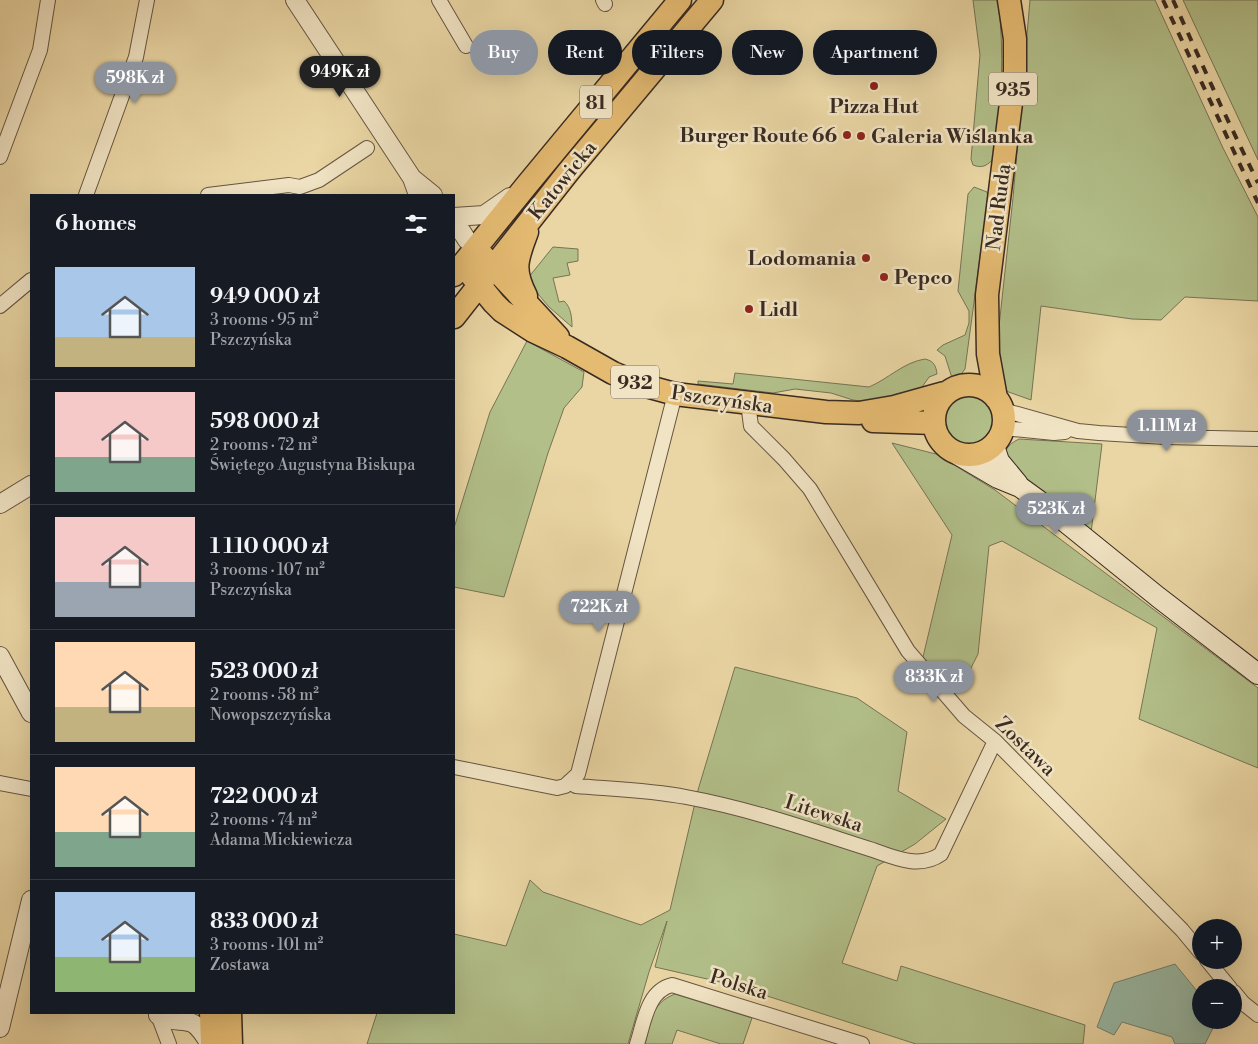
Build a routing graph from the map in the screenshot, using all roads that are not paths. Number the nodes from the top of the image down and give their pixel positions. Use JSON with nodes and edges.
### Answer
{"nodes":[{"id":1,"x":48,"y":0,"type":"edge"},
{"id":2,"x":147,"y":0,"type":"edge"},
{"id":3,"x":294,"y":0,"type":"edge"},
{"id":4,"x":439,"y":0,"type":"edge"},
{"id":5,"x":680,"y":0,"type":"edge"},
{"id":6,"x":712,"y":0,"type":"edge"},
{"id":7,"x":1009,"y":0,"type":"edge"},
{"id":8,"x":466,"y":46,"type":"dead end"},
{"id":9,"x":4,"y":136,"type":"edge"},
{"id":10,"x":367,"y":148,"type":"dead end"},
{"id":11,"x":0,"y":157,"type":"edge"},
{"id":12,"x":412,"y":178,"type":"junction"},
{"id":13,"x":526,"y":186,"type":"junction"},
{"id":14,"x":86,"y":194,"type":"edge"},
{"id":15,"x":216,"y":194,"type":"edge"},
{"id":16,"x":418,"y":194,"type":"edge"},
{"id":17,"x":432,"y":194,"type":"edge"},
{"id":18,"x":534,"y":216,"type":"junction"},
{"id":19,"x":455,"y":219,"type":"edge"},
{"id":20,"x":455,"y":221,"type":"edge"},
{"id":21,"x":461,"y":261,"type":"edge"},
{"id":22,"x":493,"y":266,"type":"junction"},
{"id":23,"x":30,"y":281,"type":"edge"},
{"id":24,"x":478,"y":284,"type":"junction"},
{"id":25,"x":987,"y":296,"type":"junction"},
{"id":26,"x":0,"y":306,"type":"edge"},
{"id":27,"x":534,"y":310,"type":"junction"},
{"id":28,"x":502,"y":311,"type":"junction"},
{"id":29,"x":455,"y":316,"type":"edge"},
{"id":30,"x":455,"y":325,"type":"edge"},
{"id":31,"x":567,"y":347,"type":"junction"},
{"id":32,"x":967,"y":384,"type":"junction"},
{"id":33,"x":944,"y":393,"type":"junction"},
{"id":34,"x":675,"y":394,"type":"junction"},
{"id":35,"x":748,"y":403,"type":"junction"},
{"id":36,"x":826,"y":412,"type":"junction"},
{"id":37,"x":999,"y":421,"type":"junction"},
{"id":38,"x":934,"y":423,"type":"junction"},
{"id":39,"x":1258,"y":439,"type":"edge"},
{"id":40,"x":957,"y":454,"type":"junction"},
{"id":41,"x":30,"y":486,"type":"edge"},
{"id":42,"x":1020,"y":487,"type":"junction"},
{"id":43,"x":0,"y":504,"type":"edge"},
{"id":44,"x":0,"y":656,"type":"edge"},
{"id":45,"x":1258,"y":674,"type":"edge"},
{"id":46,"x":30,"y":711,"type":"edge"},
{"id":47,"x":994,"y":741,"type":"junction"},
{"id":48,"x":455,"y":767,"type":"edge"},
{"id":49,"x":569,"y":782,"type":"junction"},
{"id":50,"x":0,"y":783,"type":"edge"},
{"id":51,"x":30,"y":789,"type":"edge"},
{"id":52,"x":30,"y":904,"type":"edge"},
{"id":53,"x":1192,"y":942,"type":"edge"},
{"id":54,"x":1214,"y":969,"type":"edge"},
{"id":55,"x":1223,"y":979,"type":"edge"},
{"id":56,"x":1242,"y":1002,"type":"edge"},
{"id":57,"x":158,"y":1014,"type":"edge"},
{"id":58,"x":212,"y":1014,"type":"edge"},
{"id":59,"x":229,"y":1014,"type":"edge"},
{"id":60,"x":1258,"y":1015,"type":"edge"},
{"id":61,"x":0,"y":1028,"type":"edge"},
{"id":62,"x":169,"y":1044,"type":"edge"},
{"id":63,"x":221,"y":1044,"type":"edge"},
{"id":64,"x":637,"y":1044,"type":"edge"},
{"id":65,"x":862,"y":1044,"type":"edge"}],
"edges":[{"from":1,"to":9,"type":"street"},
{"from":2,"to":14,"type":"street"},
{"from":3,"to":12,"type":"street"},
{"from":4,"to":8,"type":"street"},
{"from":5,"to":13,"type":"main road","name":"Katowicka","number":"81"},
{"from":6,"to":18,"type":"main road","name":"Katowicka","number":"81"},
{"from":7,"to":25,"type":"main road","name":"Nad Rudą","number":"935"},
{"from":9,"to":11,"type":"street"},
{"from":10,"to":15,"type":"street"},
{"from":12,"to":16,"type":"street"},
{"from":12,"to":17,"type":"street"},
{"from":13,"to":19,"type":"street"},
{"from":13,"to":21,"type":"main road","name":"Katowicka","number":"81"},
{"from":18,"to":22,"type":"main road","name":"Katowicka","number":"81"},
{"from":18,"to":27,"type":"main road"},
{"from":20,"to":21,"type":"street","name":"Pszczyńska"},
{"from":21,"to":22,"type":"main road","name":"Pszczyńska","number":"932"},
{"from":21,"to":24,"type":"main road","name":"Pszczyńska"},
{"from":22,"to":24,"type":"main road","name":"Katowicka","number":"81"},
{"from":22,"to":27,"type":"main road","name":"Pszczyńska","number":"932"},
{"from":23,"to":26,"type":"street"},
{"from":24,"to":28,"type":"main road","name":"Pszczyńska"},
{"from":24,"to":29,"type":"main road","name":"Katowicka","number":"81"},
{"from":25,"to":32,"type":"main road","name":"Nad Rudą","number":"935"},
{"from":25,"to":37,"type":"main road","name":"Nad Rudą","number":"935"},
{"from":27,"to":31,"type":"main road","name":"Pszczyńska","number":"932"},
{"from":28,"to":30,"type":"main road"},
{"from":28,"to":31,"type":"main road","name":"Pszczyńska","number":"932"},
{"from":31,"to":34,"type":"main road","name":"Pszczyńska","number":"932"},
{"from":32,"to":33,"type":"main road"},
{"from":32,"to":37,"type":"main road"},
{"from":33,"to":36,"type":"main road","name":"Pszczyńska","number":"932"},
{"from":33,"to":38,"type":"main road"},
{"from":34,"to":35,"type":"main road","name":"Pszczyńska","number":"932"},
{"from":34,"to":49,"type":"street"},
{"from":35,"to":36,"type":"main road","name":"Pszczyńska","number":"932"},
{"from":35,"to":47,"type":"street","name":"Zostawa"},
{"from":36,"to":38,"type":"main road","name":"Pszczyńska","number":"932"},
{"from":37,"to":39,"type":"street"},
{"from":37,"to":40,"type":"main road"},
{"from":37,"to":42,"type":"main road","number":"935"},
{"from":38,"to":40,"type":"main road","number":"935"},
{"from":40,"to":42,"type":"main road","number":"935"},
{"from":41,"to":43,"type":"street"},
{"from":42,"to":45,"type":"main road","number":"935"},
{"from":44,"to":46,"type":"street"},
{"from":47,"to":49,"type":"street","name":"Litewska"},
{"from":47,"to":53,"type":"street","name":"Zostawa"},
{"from":48,"to":49,"type":"street"},
{"from":50,"to":51,"type":"street"},
{"from":52,"to":61,"type":"street"},
{"from":54,"to":55,"type":"street"},
{"from":56,"to":60,"type":"street"},
{"from":57,"to":62,"type":"street"},
{"from":57,"to":63,"type":"street"},
{"from":58,"to":63,"type":"main road"},
{"from":59,"to":63,"type":"main road"},
{"from":64,"to":65,"type":"street","name":"Polska"}]}
